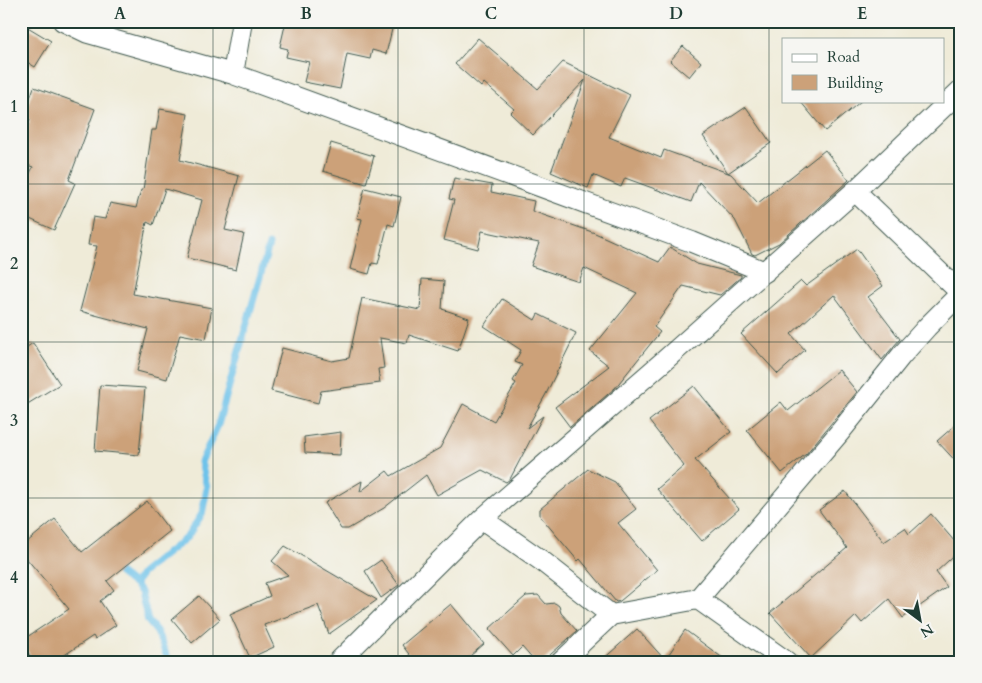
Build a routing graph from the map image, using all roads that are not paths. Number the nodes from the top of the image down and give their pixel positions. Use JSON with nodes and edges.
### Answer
{"nodes":[{"id":1,"x":63,"y":21,"type":"edge"},
{"id":2,"x":242,"y":21,"type":"edge"},
{"id":3,"x":233,"y":74,"type":"junction"},
{"id":4,"x":961,"y":90,"type":"edge"},
{"id":5,"x":855,"y":191,"type":"junction"},
{"id":6,"x":765,"y":272,"type":"junction"},
{"id":7,"x":482,"y":519,"type":"junction"},
{"id":8,"x":698,"y":600,"type":"junction"},
{"id":9,"x":611,"y":615,"type":"junction"},
{"id":10,"x":338,"y":662,"type":"edge"},
{"id":11,"x":561,"y":662,"type":"edge"},
{"id":12,"x":787,"y":662,"type":"edge"}],
"edges":[{"from":1,"to":3,"type":"street"},
{"from":2,"to":3,"type":"street"},
{"from":3,"to":6,"type":"street"},
{"from":4,"to":5,"type":"street"},
{"from":5,"to":6,"type":"street"},
{"from":5,"to":8,"type":"street"},
{"from":6,"to":7,"type":"street"},
{"from":7,"to":9,"type":"street"},
{"from":7,"to":10,"type":"street"},
{"from":8,"to":9,"type":"street"},
{"from":8,"to":12,"type":"street"},
{"from":9,"to":11,"type":"street"}]}
